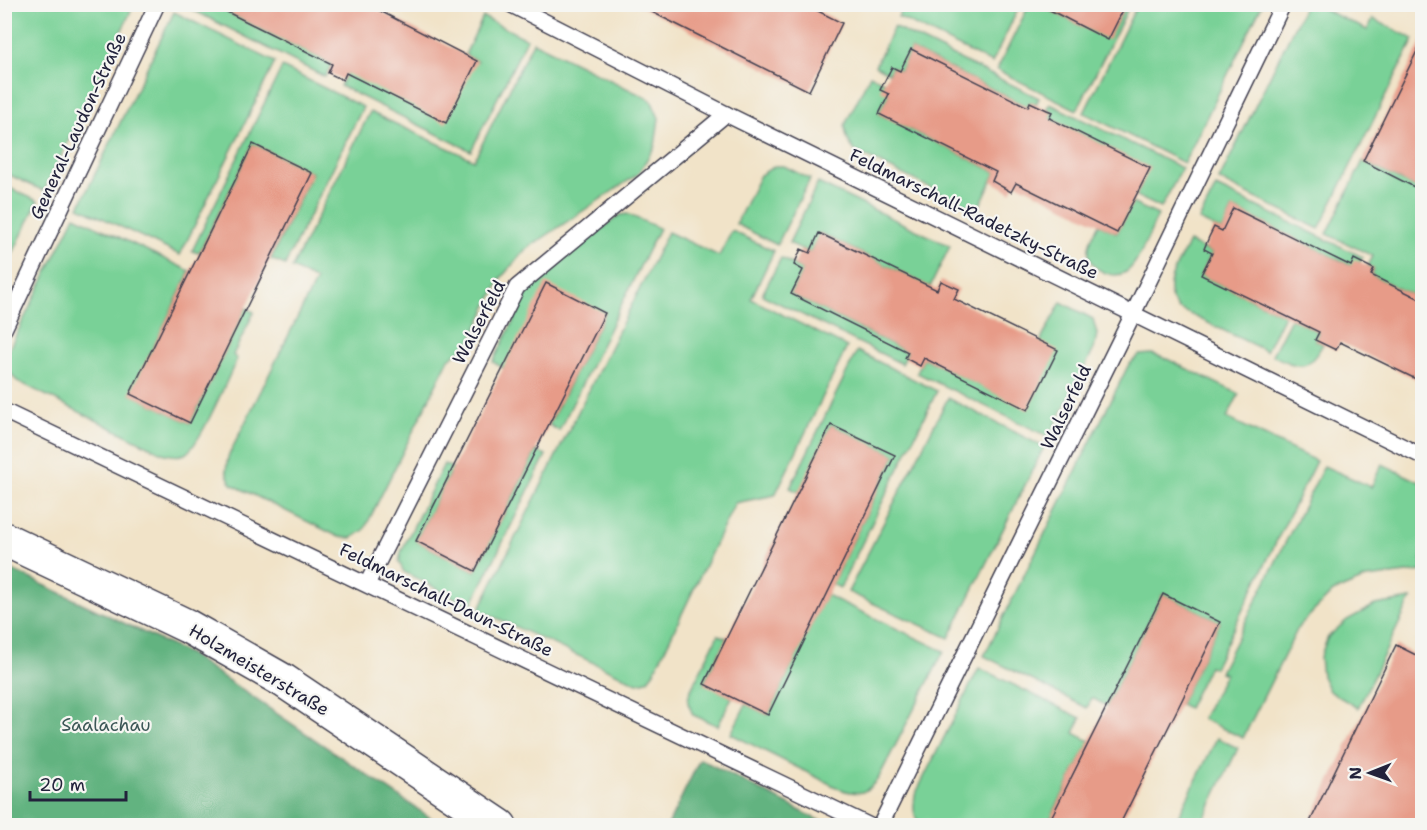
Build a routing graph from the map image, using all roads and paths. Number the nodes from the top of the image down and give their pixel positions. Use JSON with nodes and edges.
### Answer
{"nodes":[{"id":1,"x":157,"y":4,"type":"edge"},
{"id":2,"x":510,"y":4,"type":"edge"},
{"id":3,"x":1283,"y":4,"type":"edge"},
{"id":4,"x":726,"y":114,"type":"junction"},
{"id":5,"x":1133,"y":314,"type":"junction"},
{"id":6,"x":4,"y":329,"type":"edge"},
{"id":7,"x":4,"y":411,"type":"edge"},
{"id":8,"x":1422,"y":456,"type":"edge"},
{"id":9,"x":4,"y":539,"type":"edge"},
{"id":10,"x":367,"y":584,"type":"junction"},
{"id":11,"x":500,"y":825,"type":"edge"},
{"id":12,"x":870,"y":825,"type":"edge"},
{"id":13,"x":880,"y":825,"type":"edge"}],
"edges":[{"from":1,"to":6,"type":"lane","name":"General-Laudon-Straße"},
{"from":2,"to":4,"type":"lane","name":"Feldmarschall-Radetzky-Straße"},
{"from":3,"to":5,"type":"lane","name":"Walserfeld"},
{"from":4,"to":5,"type":"lane","name":"Feldmarschall-Radetzky-Straße"},
{"from":4,"to":10,"type":"lane","name":"Walserfeld"},
{"from":5,"to":8,"type":"lane","name":"Feldmarschall-Radetzky-Straße"},
{"from":5,"to":13,"type":"lane","name":"Walserfeld"},
{"from":7,"to":10,"type":"lane","name":"Feldmarschall-Daun-Straße"},
{"from":9,"to":11,"type":"street","name":"Holzmeisterstraße"},
{"from":10,"to":12,"type":"lane","name":"Feldmarschall-Daun-Straße"}]}
